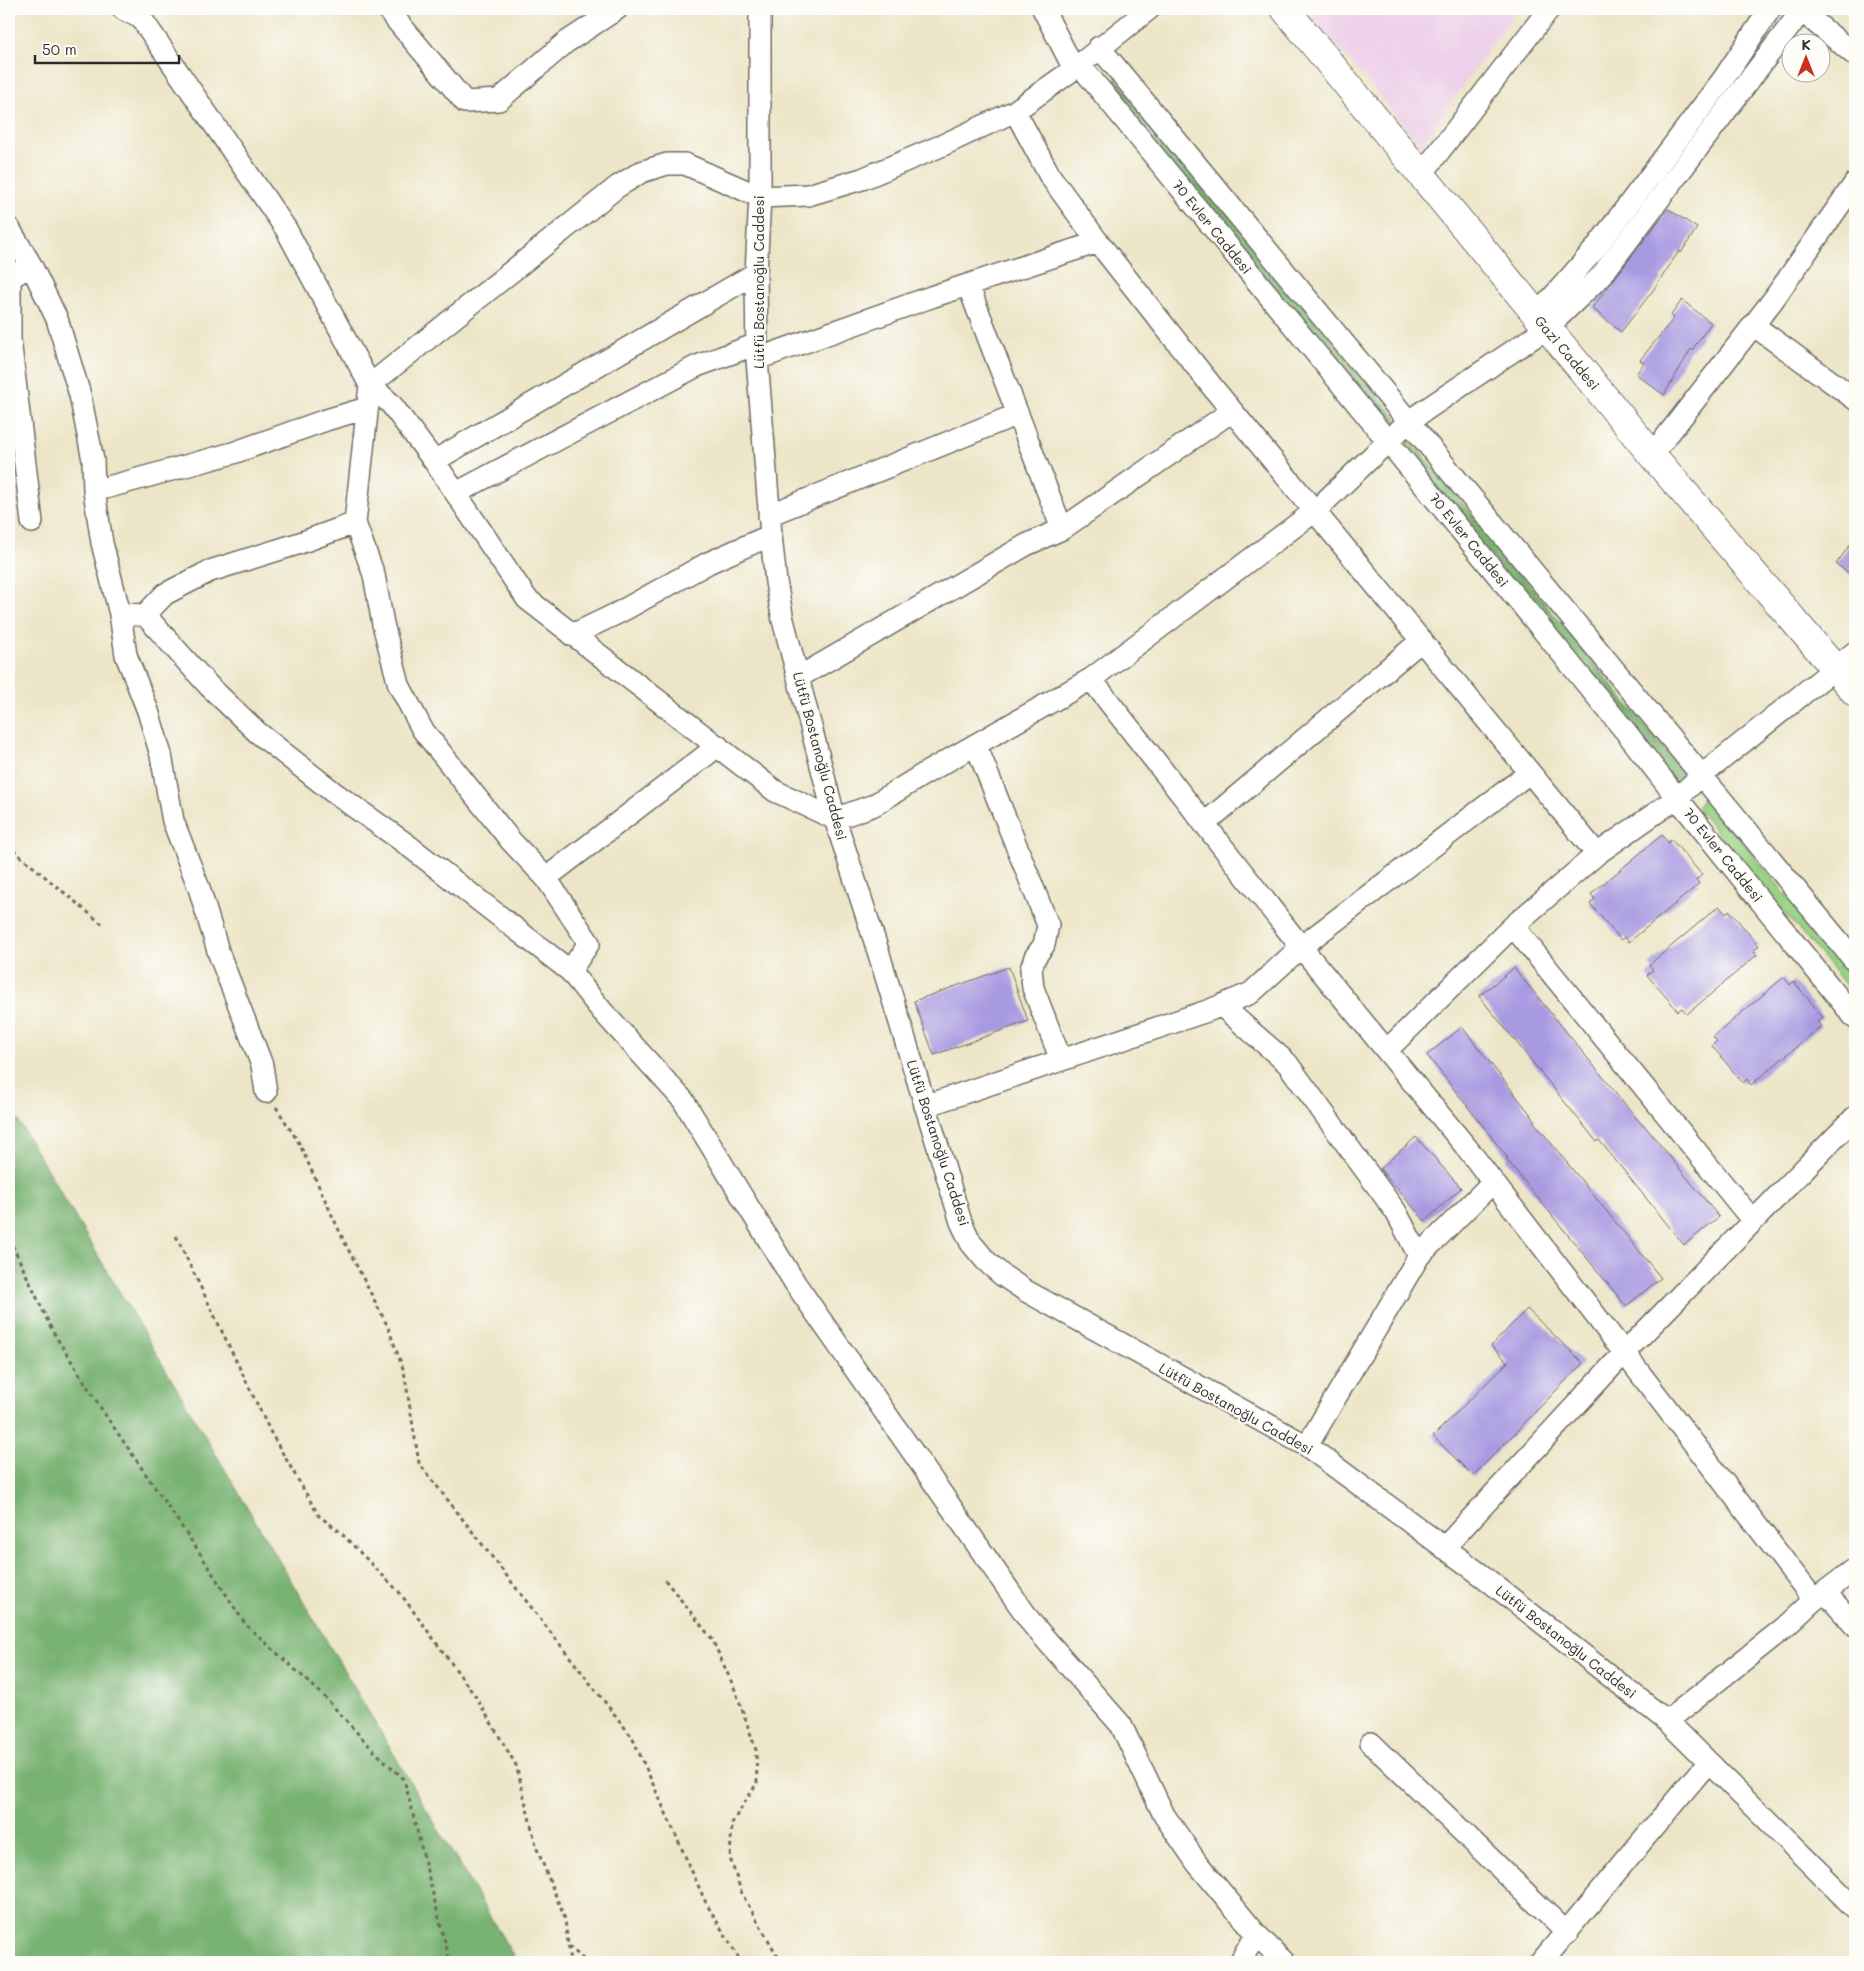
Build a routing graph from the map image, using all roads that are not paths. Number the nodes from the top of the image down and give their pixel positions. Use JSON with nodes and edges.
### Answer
{"nodes":[{"id":1,"x":387,"y":9,"type":"edge"},
{"id":2,"x":617,"y":9,"type":"edge"},
{"id":3,"x":760,"y":9,"type":"edge"},
{"id":4,"x":1043,"y":9,"type":"edge"},
{"id":5,"x":1150,"y":9,"type":"edge"},
{"id":6,"x":1285,"y":9,"type":"edge"},
{"id":7,"x":1548,"y":9,"type":"edge"},
{"id":8,"x":1770,"y":9,"type":"edge"},
{"id":9,"x":1801,"y":9,"type":"edge"},
{"id":10,"x":138,"y":12,"type":"edge"},
{"id":11,"x":1099,"y":47,"type":"junction"},
{"id":12,"x":1855,"y":55,"type":"edge"},
{"id":13,"x":1077,"y":66,"type":"junction"},
{"id":14,"x":1015,"y":111,"type":"junction"},
{"id":15,"x":1421,"y":175,"type":"junction"},
{"id":16,"x":1855,"y":183,"type":"edge"},
{"id":17,"x":760,"y":197,"type":"junction"},
{"id":18,"x":9,"y":228,"type":"edge"},
{"id":19,"x":1098,"y":242,"type":"junction"},
{"id":20,"x":30,"y":265,"type":"junction"},
{"id":21,"x":756,"y":273,"type":"junction"},
{"id":22,"x":968,"y":285,"type":"junction"},
{"id":23,"x":1541,"y":322,"type":"junction"},
{"id":24,"x":1753,"y":326,"type":"junction"},
{"id":25,"x":757,"y":351,"type":"junction"},
{"id":26,"x":370,"y":385,"type":"junction"},
{"id":27,"x":1855,"y":399,"type":"edge"},
{"id":28,"x":367,"y":408,"type":"junction"},
{"id":29,"x":1232,"y":411,"type":"junction"},
{"id":30,"x":1018,"y":414,"type":"junction"},
{"id":31,"x":1409,"y":421,"type":"junction"},
{"id":32,"x":1389,"y":442,"type":"junction"},
{"id":33,"x":1652,"y":456,"type":"junction"},
{"id":34,"x":434,"y":461,"type":"junction"},
{"id":35,"x":94,"y":491,"type":"junction"},
{"id":36,"x":456,"y":493,"type":"junction"},
{"id":37,"x":1316,"y":511,"type":"junction"},
{"id":38,"x":32,"y":522,"type":"dead end"},
{"id":39,"x":356,"y":523,"type":"junction"},
{"id":40,"x":770,"y":525,"type":"junction"},
{"id":41,"x":1062,"y":529,"type":"junction"},
{"id":42,"x":120,"y":614,"type":"junction"},
{"id":43,"x":145,"y":615,"type":"junction"},
{"id":44,"x":572,"y":635,"type":"junction"},
{"id":45,"x":1422,"y":640,"type":"junction"},
{"id":46,"x":1845,"y":660,"type":"edge"},
{"id":47,"x":799,"y":677,"type":"junction"},
{"id":48,"x":1091,"y":679,"type":"junction"},
{"id":49,"x":1855,"y":692,"type":"edge"},
{"id":50,"x":976,"y":745,"type":"junction"},
{"id":51,"x":718,"y":746,"type":"junction"},
{"id":52,"x":1529,"y":773,"type":"junction"},
{"id":53,"x":1701,"y":776,"type":"junction"},
{"id":54,"x":1677,"y":798,"type":"junction"},
{"id":55,"x":835,"y":819,"type":"junction"},
{"id":56,"x":1204,"y":824,"type":"junction"},
{"id":57,"x":1597,"y":854,"type":"junction"},
{"id":58,"x":546,"y":878,"type":"junction"},
{"id":59,"x":1513,"y":926,"type":"junction"},
{"id":60,"x":1301,"y":947,"type":"junction"},
{"id":61,"x":1855,"y":961,"type":"edge"},
{"id":62,"x":570,"y":971,"type":"junction"},
{"id":63,"x":1222,"y":1006,"type":"junction"},
{"id":64,"x":1855,"y":1018,"type":"edge"},
{"id":65,"x":1387,"y":1050,"type":"junction"},
{"id":66,"x":1061,"y":1060,"type":"junction"},
{"id":67,"x":266,"y":1092,"type":"road end"},
{"id":68,"x":925,"y":1106,"type":"junction"},
{"id":69,"x":1855,"y":1117,"type":"edge"},
{"id":70,"x":1492,"y":1183,"type":"junction"},
{"id":71,"x":1753,"y":1221,"type":"junction"},
{"id":72,"x":1419,"y":1256,"type":"junction"},
{"id":73,"x":1624,"y":1353,"type":"junction"},
{"id":74,"x":1307,"y":1446,"type":"junction"},
{"id":75,"x":1444,"y":1548,"type":"junction"},
{"id":76,"x":1855,"y":1569,"type":"edge"},
{"id":77,"x":1819,"y":1596,"type":"junction"},
{"id":78,"x":1855,"y":1626,"type":"edge"},
{"id":79,"x":1667,"y":1721,"type":"junction"},
{"id":80,"x":1370,"y":1743,"type":"dead end"},
{"id":81,"x":1708,"y":1762,"type":"junction"},
{"id":82,"x":1855,"y":1908,"type":"edge"},
{"id":83,"x":1567,"y":1933,"type":"junction"},
{"id":84,"x":1256,"y":1934,"type":"junction"},
{"id":85,"x":1240,"y":1962,"type":"edge"},
{"id":86,"x":1284,"y":1962,"type":"edge"},
{"id":87,"x":1541,"y":1962,"type":"edge"}],
"edges":[{"from":1,"to":2,"type":"street"},
{"from":3,"to":17,"type":"street","name":"Lütfü Bostanoğlu Caddesi"},
{"from":4,"to":13,"type":"street","name":"70 Evler Caddesi"},
{"from":5,"to":11,"type":"street"},
{"from":6,"to":15,"type":"main road","name":"Gazi Caddesi"},
{"from":7,"to":15,"type":"street"},
{"from":8,"to":23,"type":"street"},
{"from":9,"to":12,"type":"street"},
{"from":9,"to":23,"type":"street"},
{"from":10,"to":26,"type":"street"},
{"from":11,"to":13,"type":"street"},
{"from":11,"to":31,"type":"street","name":"70 Evler Caddesi"},
{"from":13,"to":14,"type":"street"},
{"from":13,"to":32,"type":"street","name":"70 Evler Caddesi"},
{"from":14,"to":17,"type":"street"},
{"from":14,"to":19,"type":"street"},
{"from":15,"to":23,"type":"main road","name":"Gazi Caddesi"},
{"from":16,"to":24,"type":"street"},
{"from":17,"to":21,"type":"street","name":"Lütfü Bostanoğlu Caddesi"},
{"from":17,"to":26,"type":"street"},
{"from":18,"to":20,"type":"street"},
{"from":19,"to":22,"type":"street"},
{"from":19,"to":29,"type":"street"},
{"from":20,"to":35,"type":"street"},
{"from":20,"to":38,"type":"street"},
{"from":21,"to":25,"type":"street","name":"Lütfü Bostanoğlu Caddesi"},
{"from":21,"to":34,"type":"street"},
{"from":22,"to":25,"type":"street"},
{"from":22,"to":30,"type":"street"},
{"from":23,"to":31,"type":"street"},
{"from":23,"to":33,"type":"main road","name":"Gazi Caddesi"},
{"from":24,"to":27,"type":"street"},
{"from":24,"to":33,"type":"street"},
{"from":25,"to":36,"type":"street"},
{"from":25,"to":40,"type":"street","name":"Lütfü Bostanoğlu Caddesi"},
{"from":26,"to":28,"type":"street"},
{"from":26,"to":34,"type":"street"},
{"from":28,"to":35,"type":"street"},
{"from":28,"to":39,"type":"street"},
{"from":29,"to":37,"type":"street"},
{"from":29,"to":41,"type":"street"},
{"from":30,"to":40,"type":"street"},
{"from":30,"to":41,"type":"street"},
{"from":31,"to":32,"type":"street"},
{"from":31,"to":53,"type":"street","name":"70 Evler Caddesi"},
{"from":32,"to":37,"type":"street"},
{"from":32,"to":54,"type":"street","name":"70 Evler Caddesi"},
{"from":33,"to":46,"type":"main road","name":"Gazi Caddesi"},
{"from":34,"to":36,"type":"street"},
{"from":35,"to":42,"type":"street"},
{"from":36,"to":44,"type":"street"},
{"from":37,"to":45,"type":"street"},
{"from":37,"to":48,"type":"street"},
{"from":39,"to":43,"type":"street"},
{"from":39,"to":58,"type":"street"},
{"from":40,"to":44,"type":"street"},
{"from":40,"to":47,"type":"street","name":"Lütfü Bostanoğlu Caddesi"},
{"from":41,"to":47,"type":"street"},
{"from":42,"to":43,"type":"street"},
{"from":42,"to":67,"type":"street"},
{"from":43,"to":62,"type":"street"},
{"from":44,"to":51,"type":"street"},
{"from":45,"to":52,"type":"street"},
{"from":45,"to":56,"type":"street"},
{"from":46,"to":49,"type":"main road","name":"Gazi Caddesi"},
{"from":46,"to":53,"type":"street"},
{"from":47,"to":55,"type":"street","name":"Lütfü Bostanoğlu Caddesi"},
{"from":48,"to":50,"type":"street"},
{"from":48,"to":56,"type":"street"},
{"from":50,"to":55,"type":"street"},
{"from":50,"to":66,"type":"street"},
{"from":51,"to":55,"type":"street"},
{"from":51,"to":58,"type":"street"},
{"from":52,"to":57,"type":"street"},
{"from":52,"to":60,"type":"street"},
{"from":53,"to":54,"type":"street"},
{"from":53,"to":61,"type":"street","name":"70 Evler Caddesi"},
{"from":54,"to":57,"type":"street"},
{"from":54,"to":64,"type":"street","name":"70 Evler Caddesi"},
{"from":55,"to":68,"type":"street","name":"Lütfü Bostanoğlu Caddesi"},
{"from":56,"to":60,"type":"street"},
{"from":57,"to":59,"type":"street"},
{"from":58,"to":62,"type":"street"},
{"from":59,"to":65,"type":"street"},
{"from":59,"to":71,"type":"street"},
{"from":60,"to":63,"type":"street"},
{"from":60,"to":65,"type":"street"},
{"from":62,"to":84,"type":"street"},
{"from":63,"to":66,"type":"street"},
{"from":63,"to":72,"type":"street"},
{"from":65,"to":70,"type":"street"},
{"from":66,"to":68,"type":"street"},
{"from":68,"to":74,"type":"street","name":"Lütfü Bostanoğlu Caddesi"},
{"from":69,"to":71,"type":"street"},
{"from":70,"to":72,"type":"street"},
{"from":70,"to":73,"type":"street"},
{"from":71,"to":73,"type":"street"},
{"from":72,"to":74,"type":"street"},
{"from":73,"to":75,"type":"street"},
{"from":73,"to":77,"type":"street"},
{"from":74,"to":75,"type":"street","name":"Lütfü Bostanoğlu Caddesi"},
{"from":75,"to":79,"type":"street","name":"Lütfü Bostanoğlu Caddesi"},
{"from":76,"to":77,"type":"street"},
{"from":77,"to":78,"type":"street"},
{"from":77,"to":79,"type":"street"},
{"from":79,"to":81,"type":"street","name":"Lütfü Bostanoğlu Caddesi"},
{"from":80,"to":83,"type":"street"},
{"from":81,"to":82,"type":"street","name":"Lütfü Bostanoğlu Caddesi"},
{"from":81,"to":83,"type":"street"},
{"from":83,"to":87,"type":"street"},
{"from":84,"to":85,"type":"street"},
{"from":84,"to":86,"type":"street"}]}
